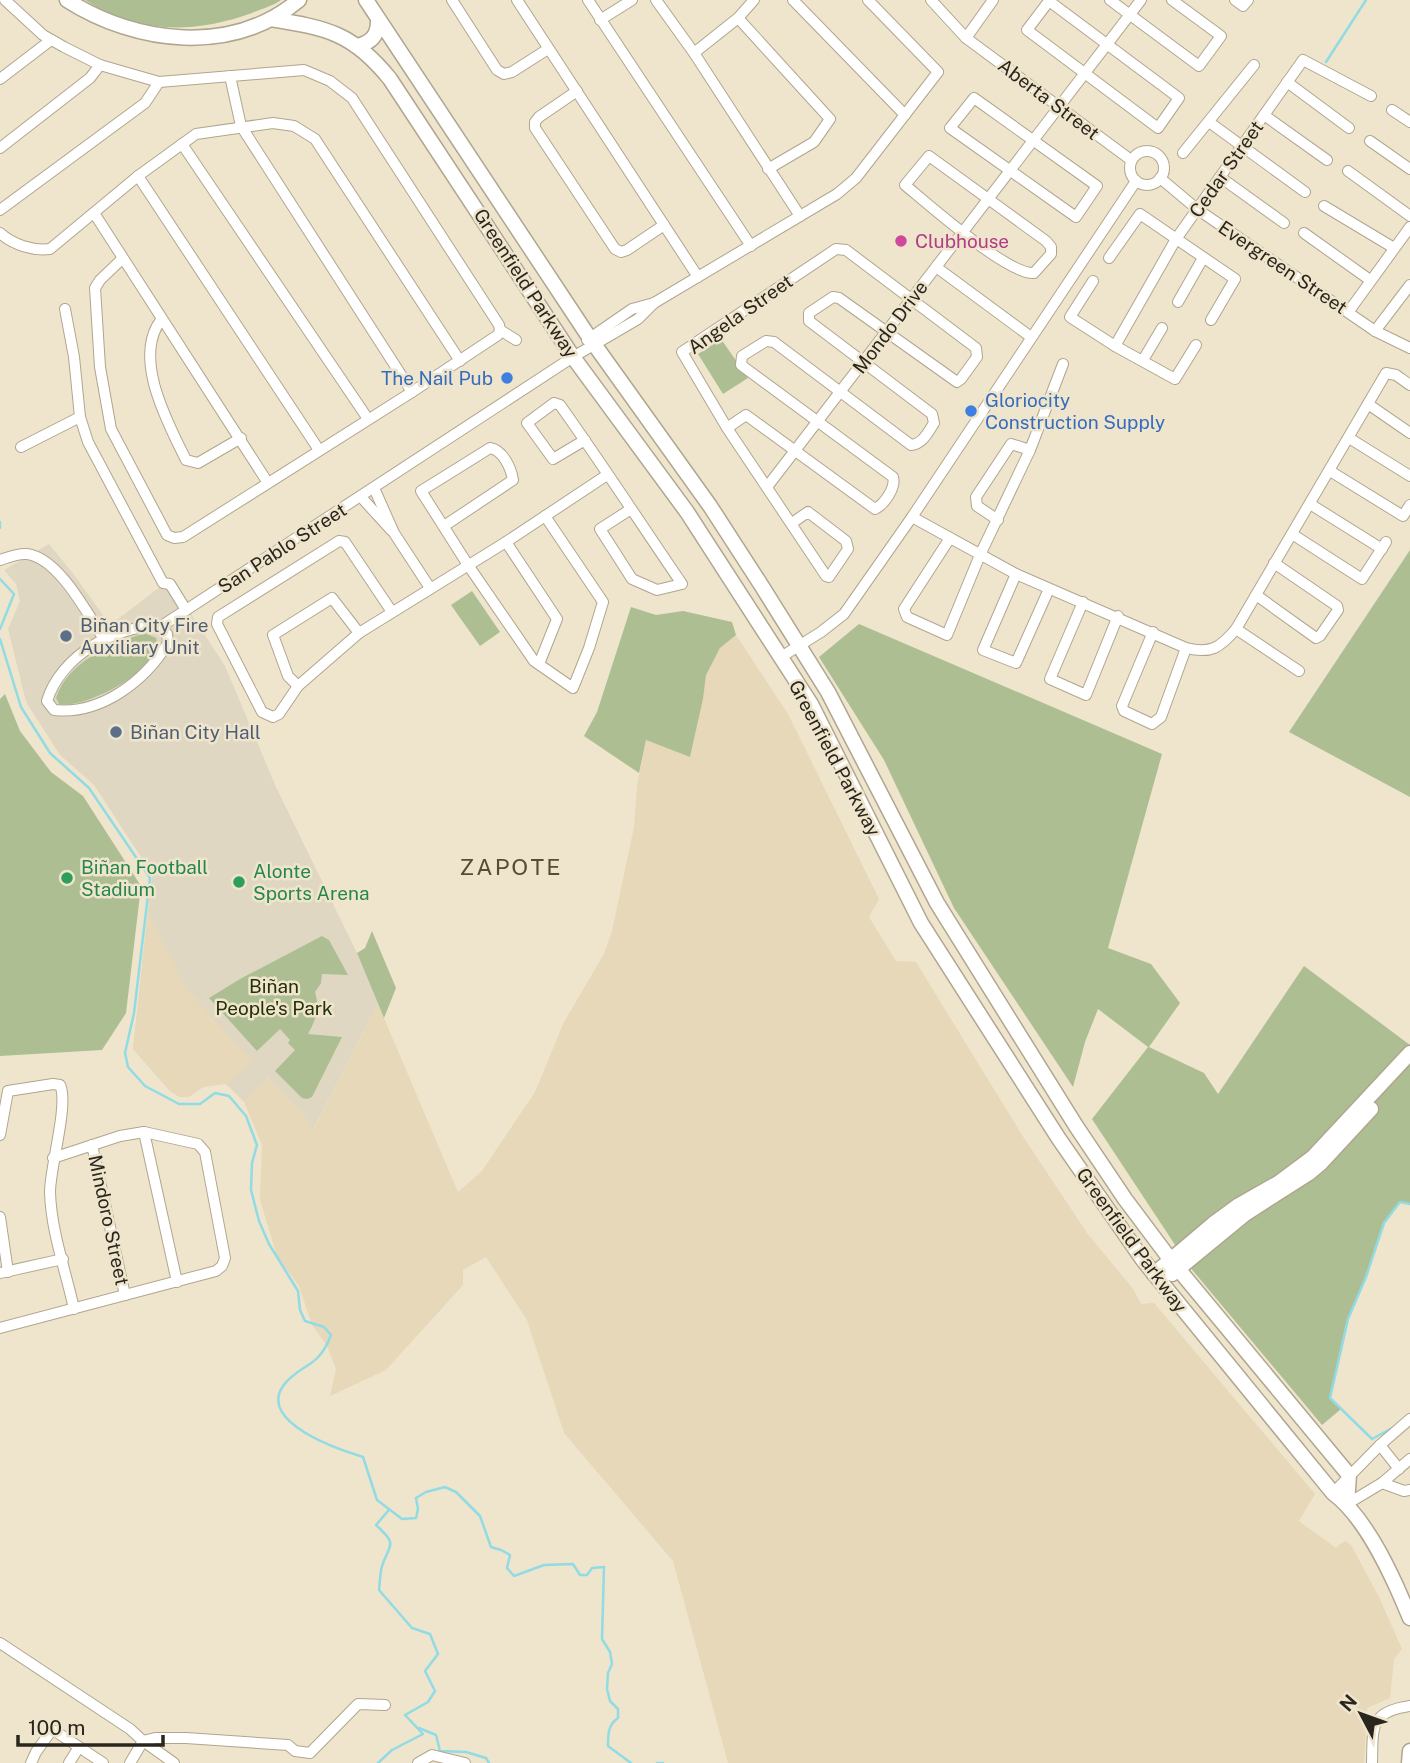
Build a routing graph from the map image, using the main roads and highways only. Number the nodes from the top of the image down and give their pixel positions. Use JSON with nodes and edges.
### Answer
{"nodes":[{"id":1,"x":67,"y":0,"type":"edge"},
{"id":2,"x":299,"y":0,"type":"edge"},
{"id":3,"x":366,"y":0,"type":"edge"},
{"id":4,"x":271,"y":19,"type":"junction"},
{"id":5,"x":378,"y":21,"type":"junction"},
{"id":6,"x":358,"y":46,"type":"junction"},
{"id":7,"x":873,"y":780,"type":"junction"},
{"id":8,"x":854,"y":790,"type":"junction"},
{"id":9,"x":1410,"y":1053,"type":"edge"},
{"id":10,"x":1404,"y":1068,"type":"edge"},
{"id":11,"x":1174,"y":1264,"type":"junction"},
{"id":12,"x":1158,"y":1278,"type":"junction"},
{"id":13,"x":1290,"y":1403,"type":"junction"},
{"id":14,"x":1283,"y":1433,"type":"junction"},
{"id":15,"x":1347,"y":1504,"type":"junction"},
{"id":16,"x":1410,"y":1618,"type":"edge"},
{"id":17,"x":1410,"y":1751,"type":"edge"},
{"id":18,"x":1409,"y":1763,"type":"edge"}],
"edges":[{"from":1,"to":4,"type":"main road"},
{"from":2,"to":4,"type":"main road"},
{"from":3,"to":5,"type":"main road","name":"Greenfield Parkway"},
{"from":4,"to":6,"type":"main road","name":"Greenfield Parkway"},
{"from":5,"to":6,"type":"main road"},
{"from":5,"to":7,"type":"main road","name":"Greenfield Parkway"},
{"from":6,"to":8,"type":"main road","name":"Greenfield Parkway"},
{"from":7,"to":8,"type":"main road"},
{"from":7,"to":11,"type":"main road","name":"Greenfield Parkway"},
{"from":8,"to":12,"type":"main road","name":"Greenfield Parkway"},
{"from":9,"to":10,"type":"main road"},
{"from":10,"to":11,"type":"main road"},
{"from":11,"to":12,"type":"main road"},
{"from":11,"to":13,"type":"main road","name":"Greenfield Parkway"},
{"from":12,"to":14,"type":"main road","name":"Greenfield Parkway"},
{"from":13,"to":14,"type":"main road"},
{"from":13,"to":15,"type":"main road","name":"Greenfield Parkway"},
{"from":14,"to":15,"type":"main road","name":"Greenfield Parkway"},
{"from":15,"to":16,"type":"main road","name":"Greenfield Parkway"},
{"from":17,"to":18,"type":"main road"}]}
